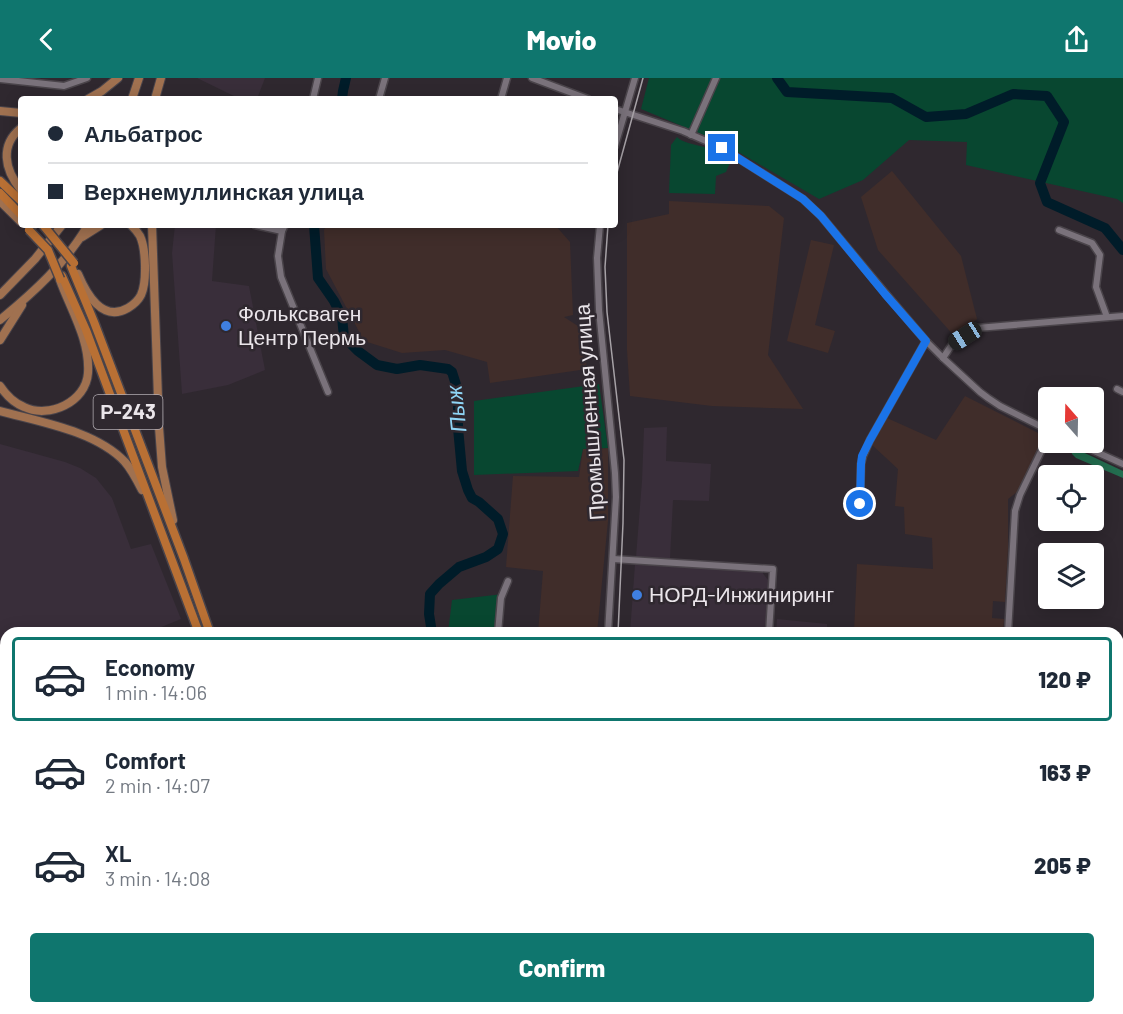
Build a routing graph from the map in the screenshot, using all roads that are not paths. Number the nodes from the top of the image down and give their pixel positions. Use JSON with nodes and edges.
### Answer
{"nodes":[{"id":1,"x":87,"y":78,"type":"edge"},
{"id":2,"x":118,"y":78,"type":"edge"},
{"id":3,"x":140,"y":78,"type":"edge"},
{"id":4,"x":161,"y":78,"type":"edge"},
{"id":5,"x":318,"y":78,"type":"edge"},
{"id":6,"x":385,"y":78,"type":"edge"},
{"id":7,"x":507,"y":78,"type":"edge"},
{"id":8,"x":532,"y":78,"type":"edge"},
{"id":9,"x":634,"y":78,"type":"edge"},
{"id":10,"x":716,"y":78,"type":"edge"},
{"id":11,"x":0,"y":79,"type":"edge"},
{"id":12,"x":93,"y":96,"type":"edge"},
{"id":13,"x":133,"y":96,"type":"edge"},
{"id":14,"x":156,"y":96,"type":"edge"},
{"id":15,"x":314,"y":96,"type":"edge"},
{"id":16,"x":380,"y":96,"type":"edge"},
{"id":17,"x":502,"y":96,"type":"edge"},
{"id":18,"x":580,"y":96,"type":"edge"},
{"id":19,"x":618,"y":110,"type":"edge"},
{"id":20,"x":0,"y":111,"type":"edge"},
{"id":21,"x":624,"y":112,"type":"junction"},
{"id":22,"x":18,"y":113,"type":"edge"},
{"id":23,"x":18,"y":130,"type":"edge"},
{"id":24,"x":618,"y":135,"type":"edge"},
{"id":25,"x":691,"y":135,"type":"junction"},
{"id":26,"x":0,"y":181,"type":"edge"},
{"id":27,"x":18,"y":186,"type":"edge"},
{"id":28,"x":0,"y":193,"type":"edge"},
{"id":29,"x":18,"y":198,"type":"edge"},
{"id":30,"x":0,"y":201,"type":"edge"},
{"id":31,"x":18,"y":212,"type":"edge"},
{"id":32,"x":18,"y":218,"type":"edge"},
{"id":33,"x":29,"y":228,"type":"edge"},
{"id":34,"x":47,"y":228,"type":"edge"},
{"id":35,"x":60,"y":228,"type":"edge"},
{"id":36,"x":86,"y":228,"type":"edge"},
{"id":37,"x":96,"y":228,"type":"edge"},
{"id":38,"x":135,"y":228,"type":"edge"},
{"id":39,"x":152,"y":228,"type":"edge"},
{"id":40,"x":283,"y":228,"type":"edge"},
{"id":41,"x":600,"y":228,"type":"edge"},
{"id":42,"x":1059,"y":230,"type":"dead end"},
{"id":43,"x":80,"y":238,"type":"junction"},
{"id":44,"x":72,"y":265,"type":"junction"},
{"id":45,"x":61,"y":278,"type":"junction"},
{"id":46,"x":2,"y":292,"type":"edge"},
{"id":47,"x":27,"y":298,"type":"junction"},
{"id":48,"x":1123,"y":316,"type":"edge"},
{"id":49,"x":1107,"y":317,"type":"junction"},
{"id":50,"x":0,"y":320,"type":"edge"},
{"id":51,"x":0,"y":340,"type":"edge"},
{"id":52,"x":926,"y":341,"type":"junction"},
{"id":53,"x":943,"y":358,"type":"junction"},
{"id":54,"x":0,"y":386,"type":"edge"},
{"id":55,"x":328,"y":392,"type":"dead end"},
{"id":56,"x":0,"y":411,"type":"edge"},
{"id":57,"x":1038,"y":425,"type":"edge"},
{"id":58,"x":1040,"y":453,"type":"edge"},
{"id":59,"x":1098,"y":453,"type":"edge"},
{"id":60,"x":1123,"y":464,"type":"edge"},
{"id":61,"x":860,"y":504,"type":"dead end"},
{"id":62,"x":161,"y":530,"type":"junction"},
{"id":63,"x":184,"y":559,"type":"junction"},
{"id":64,"x":613,"y":559,"type":"junction"},
{"id":65,"x":508,"y":581,"type":"dead end"},
{"id":66,"x":197,"y":627,"type":"edge"},
{"id":67,"x":208,"y":627,"type":"edge"},
{"id":68,"x":499,"y":627,"type":"edge"},
{"id":69,"x":608,"y":627,"type":"edge"},
{"id":70,"x":769,"y":627,"type":"edge"},
{"id":71,"x":1008,"y":627,"type":"edge"},
{"id":72,"x":1113,"y":1014,"type":"edge"},
{"id":73,"x":1123,"y":1014,"type":"edge"}],
"edges":[{"from":1,"to":11,"type":"street"},
{"from":2,"to":12,"type":"main road"},
{"from":3,"to":13,"type":"main road"},
{"from":4,"to":14,"type":"main road"},
{"from":5,"to":15,"type":"street"},
{"from":6,"to":16,"type":"street"},
{"from":7,"to":17,"type":"street"},
{"from":8,"to":18,"type":"street"},
{"from":9,"to":21,"type":"street"},
{"from":10,"to":25,"type":"street"},
{"from":19,"to":21,"type":"street"},
{"from":20,"to":22,"type":"main road"},
{"from":21,"to":24,"type":"street"},
{"from":21,"to":25,"type":"street"},
{"from":23,"to":27,"type":"main road"},
{"from":25,"to":52,"type":"street"},
{"from":26,"to":29,"type":"highway"},
{"from":28,"to":31,"type":"highway"},
{"from":30,"to":32,"type":"main road"},
{"from":33,"to":45,"type":"highway","bridge":true},
{"from":34,"to":44,"type":"highway","number":"Р-243","bridge":true},
{"from":35,"to":46,"type":"main road"},
{"from":36,"to":43,"type":"main road"},
{"from":37,"to":43,"type":"main road"},
{"from":38,"to":44,"type":"main road"},
{"from":39,"to":63,"type":"main road"},
{"from":40,"to":55,"type":"street"},
{"from":41,"to":64,"type":"street","name":"Промышленная улица"},
{"from":42,"to":49,"type":"street"},
{"from":43,"to":47,"type":"main road"},
{"from":44,"to":63,"type":"highway","number":"Р-243"},
{"from":45,"to":54,"type":"main road"},
{"from":45,"to":62,"type":"highway","number":"Р-243"},
{"from":47,"to":50,"type":"main road"},
{"from":47,"to":51,"type":"main road"},
{"from":48,"to":49,"type":"street"},
{"from":49,"to":53,"type":"street"},
{"from":52,"to":53,"type":"street"},
{"from":52,"to":61,"type":"street"},
{"from":53,"to":57,"type":"street"},
{"from":56,"to":62,"type":"main road"},
{"from":58,"to":71,"type":"street"},
{"from":59,"to":60,"type":"street"},
{"from":62,"to":66,"type":"highway","number":"Р-243"},
{"from":63,"to":67,"type":"highway","number":"Р-243"},
{"from":64,"to":69,"type":"street","name":"Промышленная улица"},
{"from":64,"to":70,"type":"street"},
{"from":65,"to":68,"type":"street"},
{"from":72,"to":73,"type":"highway"}]}
